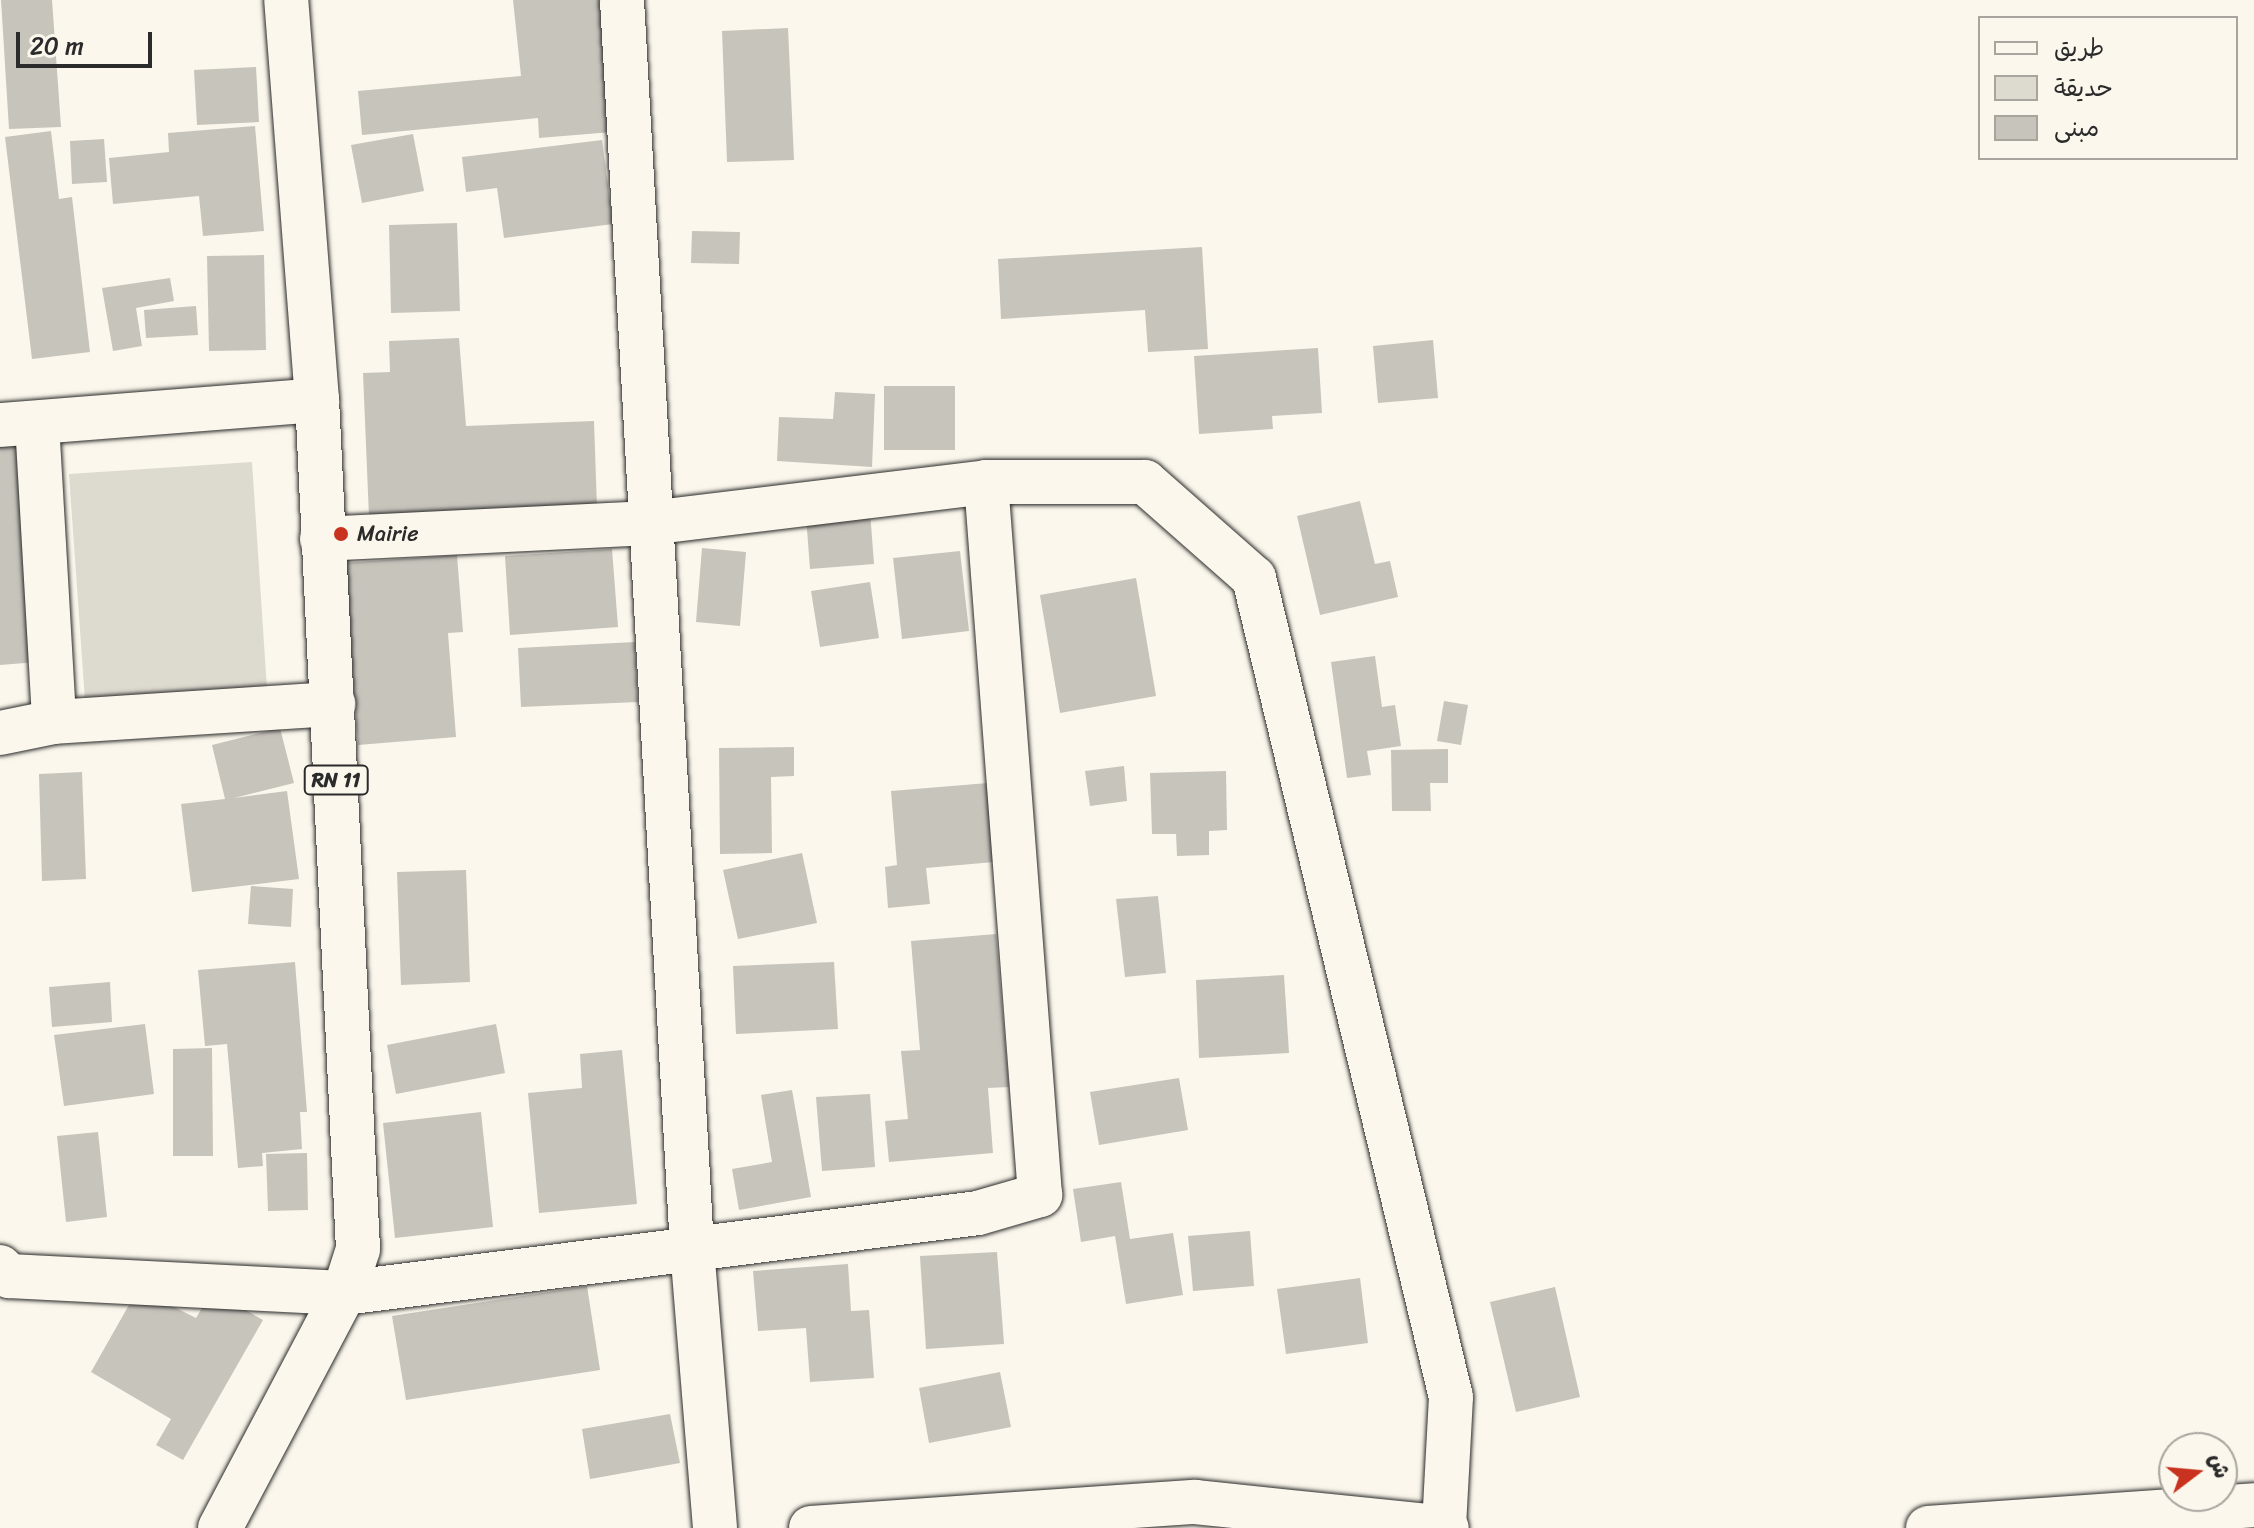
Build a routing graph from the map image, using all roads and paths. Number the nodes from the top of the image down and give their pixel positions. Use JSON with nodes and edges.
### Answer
{"nodes":[{"id":1,"x":286,"y":0,"type":"edge"},
{"id":2,"x":622,"y":0,"type":"edge"},
{"id":3,"x":317,"y":400,"type":"junction"},
{"id":4,"x":18,"y":424,"type":"edge"},
{"id":5,"x":986,"y":482,"type":"junction"},
{"id":6,"x":649,"y":523,"type":"junction"},
{"id":7,"x":322,"y":539,"type":"junction"},
{"id":8,"x":333,"y":704,"type":"junction"},
{"id":9,"x":54,"y":722,"type":"junction"},
{"id":10,"x":0,"y":733,"type":"edge"},
{"id":11,"x":692,"y":1248,"type":"junction"},
{"id":12,"x":0,"y":1267,"type":"edge"},
{"id":13,"x":344,"y":1293,"type":"junction"},
{"id":14,"x":2254,"y":1505,"type":"edge"},
{"id":15,"x":1445,"y":1527,"type":"edge"},
{"id":16,"x":220,"y":1528,"type":"edge"},
{"id":17,"x":715,"y":1528,"type":"edge"},
{"id":18,"x":811,"y":1528,"type":"edge"},
{"id":19,"x":1928,"y":1528,"type":"edge"}],
"edges":[{"from":1,"to":3,"type":"street","number":"RN 11"},
{"from":2,"to":6,"type":"street"},
{"from":3,"to":4,"type":"street"},
{"from":3,"to":7,"type":"street","number":"RN 11"},
{"from":4,"to":9,"type":"street"},
{"from":5,"to":6,"type":"street"},
{"from":5,"to":11,"type":"street"},
{"from":5,"to":15,"type":"street"},
{"from":6,"to":7,"type":"street"},
{"from":6,"to":11,"type":"street"},
{"from":7,"to":8,"type":"street","number":"RN 11"},
{"from":8,"to":9,"type":"street"},
{"from":8,"to":13,"type":"street","number":"RN 11"},
{"from":9,"to":10,"type":"street"},
{"from":11,"to":13,"type":"street"},
{"from":11,"to":17,"type":"street"},
{"from":12,"to":13,"type":"street"},
{"from":13,"to":16,"type":"street","number":"RN 11"},
{"from":14,"to":19,"type":"street"},
{"from":15,"to":18,"type":"street"}]}
